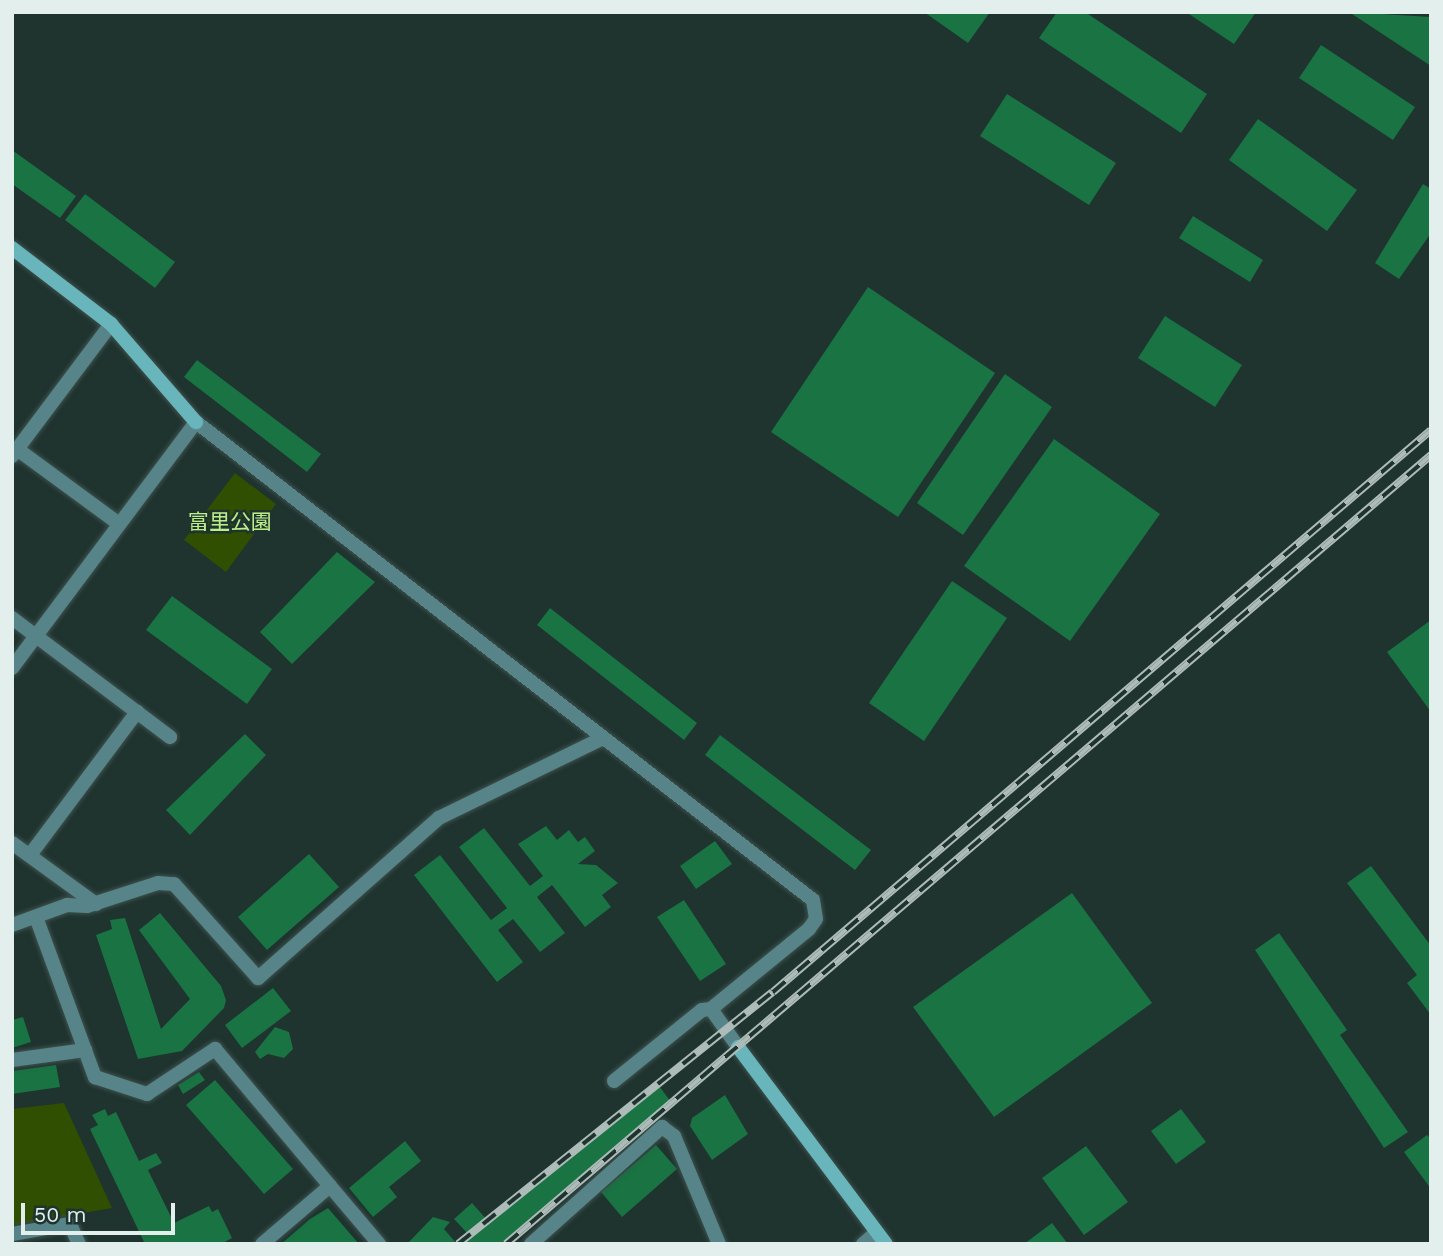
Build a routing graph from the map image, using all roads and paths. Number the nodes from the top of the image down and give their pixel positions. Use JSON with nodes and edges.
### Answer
{"nodes":[{"id":1,"x":12,"y":248,"type":"edge"},
{"id":2,"x":111,"y":324,"type":"junction"},
{"id":3,"x":195,"y":422,"type":"junction"},
{"id":4,"x":15,"y":453,"type":"edge"},
{"id":5,"x":119,"y":524,"type":"junction"},
{"id":6,"x":12,"y":618,"type":"edge"},
{"id":7,"x":36,"y":636,"type":"junction"},
{"id":8,"x":12,"y":668,"type":"edge"},
{"id":9,"x":137,"y":712,"type":"junction"},
{"id":10,"x":170,"y":737,"type":"dead end"},
{"id":11,"x":603,"y":738,"type":"junction"},
{"id":12,"x":12,"y":843,"type":"edge"},
{"id":13,"x":30,"y":855,"type":"junction"},
{"id":14,"x":96,"y":904,"type":"junction"},
{"id":15,"x":36,"y":917,"type":"junction"},
{"id":16,"x":12,"y":925,"type":"edge"},
{"id":17,"x":711,"y":1009,"type":"junction"},
{"id":18,"x":85,"y":1050,"type":"junction"},
{"id":19,"x":12,"y":1060,"type":"edge"},
{"id":20,"x":614,"y":1081,"type":"dead end"},
{"id":21,"x":330,"y":1186,"type":"junction"},
{"id":22,"x":12,"y":1234,"type":"edge"},
{"id":23,"x":881,"y":1238,"type":"edge"},
{"id":24,"x":79,"y":1244,"type":"edge"},
{"id":25,"x":262,"y":1244,"type":"edge"},
{"id":26,"x":379,"y":1244,"type":"edge"},
{"id":27,"x":531,"y":1244,"type":"edge"},
{"id":28,"x":719,"y":1244,"type":"edge"},
{"id":29,"x":863,"y":1244,"type":"edge"}],
"edges":[{"from":1,"to":2,"type":"street"},
{"from":2,"to":3,"type":"street"},
{"from":2,"to":4,"type":"street"},
{"from":3,"to":5,"type":"street"},
{"from":3,"to":11,"type":"street"},
{"from":4,"to":5,"type":"street"},
{"from":5,"to":7,"type":"street"},
{"from":6,"to":7,"type":"street"},
{"from":7,"to":8,"type":"street"},
{"from":7,"to":9,"type":"street"},
{"from":9,"to":10,"type":"street"},
{"from":9,"to":13,"type":"street"},
{"from":11,"to":14,"type":"street"},
{"from":11,"to":17,"type":"street"},
{"from":12,"to":13,"type":"street"},
{"from":13,"to":14,"type":"street"},
{"from":14,"to":15,"type":"street"},
{"from":15,"to":16,"type":"street"},
{"from":15,"to":18,"type":"street"},
{"from":17,"to":20,"type":"street"},
{"from":17,"to":23,"type":"street"},
{"from":18,"to":19,"type":"street"},
{"from":18,"to":21,"type":"street"},
{"from":21,"to":25,"type":"street"},
{"from":21,"to":26,"type":"street"},
{"from":22,"to":24,"type":"street"},
{"from":23,"to":29,"type":"street"},
{"from":27,"to":28,"type":"street"}]}
